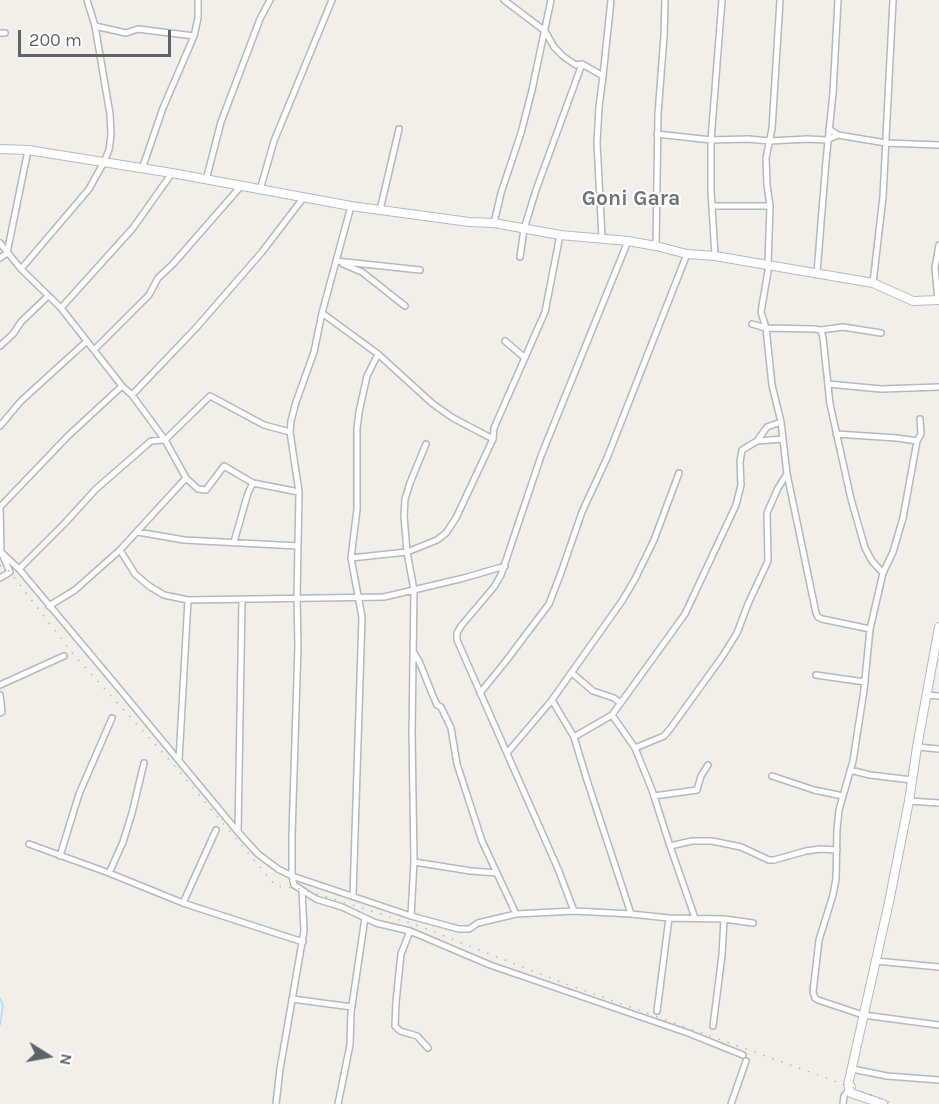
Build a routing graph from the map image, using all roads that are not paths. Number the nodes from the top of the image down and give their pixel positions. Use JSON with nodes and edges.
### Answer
{"nodes":[{"id":1,"x":87,"y":0,"type":"edge"},
{"id":2,"x":198,"y":0,"type":"edge"},
{"id":3,"x":270,"y":0,"type":"edge"},
{"id":4,"x":332,"y":0,"type":"edge"},
{"id":5,"x":504,"y":0,"type":"edge"},
{"id":6,"x":551,"y":0,"type":"edge"},
{"id":7,"x":611,"y":0,"type":"edge"},
{"id":8,"x":665,"y":0,"type":"edge"},
{"id":9,"x":722,"y":0,"type":"edge"},
{"id":10,"x":780,"y":0,"type":"edge"},
{"id":11,"x":838,"y":0,"type":"edge"},
{"id":12,"x":893,"y":0,"type":"edge"},
{"id":13,"x":95,"y":27,"type":"junction"},
{"id":14,"x":545,"y":31,"type":"junction"},
{"id":15,"x":194,"y":36,"type":"junction"},
{"id":16,"x":582,"y":64,"type":"junction"},
{"id":17,"x":603,"y":76,"type":"junction"},
{"id":18,"x":399,"y":129,"type":"dead end"},
{"id":19,"x":829,"y":129,"type":"junction"},
{"id":20,"x":657,"y":134,"type":"junction"},
{"id":21,"x":838,"y":135,"type":"junction"},
{"id":22,"x":711,"y":140,"type":"junction"},
{"id":23,"x":828,"y":140,"type":"junction"},
{"id":24,"x":770,"y":141,"type":"junction"},
{"id":25,"x":886,"y":143,"type":"junction"},
{"id":26,"x":939,"y":144,"type":"edge"},
{"id":27,"x":0,"y":149,"type":"edge"},
{"id":28,"x":28,"y":150,"type":"junction"},
{"id":29,"x":104,"y":162,"type":"junction"},
{"id":30,"x":142,"y":168,"type":"junction"},
{"id":31,"x":172,"y":173,"type":"junction"},
{"id":32,"x":206,"y":180,"type":"junction"},
{"id":33,"x":241,"y":186,"type":"junction"},
{"id":34,"x":260,"y":190,"type":"junction"},
{"id":35,"x":304,"y":197,"type":"junction"},
{"id":36,"x":351,"y":206,"type":"junction"},
{"id":37,"x":712,"y":206,"type":"junction"},
{"id":38,"x":770,"y":206,"type":"junction"},
{"id":39,"x":380,"y":210,"type":"junction"},
{"id":40,"x":494,"y":223,"type":"junction"},
{"id":41,"x":524,"y":229,"type":"junction"},
{"id":42,"x":560,"y":235,"type":"junction"},
{"id":43,"x":602,"y":238,"type":"junction"},
{"id":44,"x":628,"y":242,"type":"junction"},
{"id":45,"x":0,"y":243,"type":"edge"},
{"id":46,"x":939,"y":245,"type":"edge"},
{"id":47,"x":656,"y":246,"type":"junction"},
{"id":48,"x":7,"y":253,"type":"junction"},
{"id":49,"x":687,"y":254,"type":"junction"},
{"id":50,"x":714,"y":256,"type":"junction"},
{"id":51,"x":520,"y":257,"type":"dead end"},
{"id":52,"x":0,"y":258,"type":"edge"},
{"id":53,"x":336,"y":261,"type":"junction"},
{"id":54,"x":768,"y":265,"type":"junction"},
{"id":55,"x":21,"y":269,"type":"junction"},
{"id":56,"x":420,"y":270,"type":"dead end"},
{"id":57,"x":817,"y":273,"type":"junction"},
{"id":58,"x":873,"y":283,"type":"junction"},
{"id":59,"x":48,"y":296,"type":"junction"},
{"id":60,"x":939,"y":300,"type":"edge"},
{"id":61,"x":405,"y":306,"type":"dead end"},
{"id":62,"x":61,"y":308,"type":"junction"},
{"id":63,"x":322,"y":313,"type":"junction"},
{"id":64,"x":752,"y":324,"type":"dead end"},
{"id":65,"x":766,"y":328,"type":"junction"},
{"id":66,"x":821,"y":330,"type":"junction"},
{"id":67,"x":881,"y":333,"type":"dead end"},
{"id":68,"x":87,"y":341,"type":"junction"},
{"id":69,"x":505,"y":341,"type":"dead end"},
{"id":70,"x":0,"y":346,"type":"edge"},
{"id":71,"x":94,"y":350,"type":"junction"},
{"id":72,"x":378,"y":354,"type":"junction"},
{"id":73,"x":525,"y":358,"type":"junction"},
{"id":74,"x":828,"y":384,"type":"junction"},
{"id":75,"x":122,"y":386,"type":"junction"},
{"id":76,"x":939,"y":387,"type":"edge"},
{"id":77,"x":132,"y":395,"type":"junction"},
{"id":78,"x":920,"y":419,"type":"dead end"},
{"id":79,"x":781,"y":422,"type":"junction"},
{"id":80,"x":0,"y":426,"type":"edge"},
{"id":81,"x":290,"y":432,"type":"junction"},
{"id":82,"x":836,"y":434,"type":"junction"},
{"id":83,"x":783,"y":439,"type":"junction"},
{"id":84,"x":165,"y":440,"type":"junction"},
{"id":85,"x":493,"y":440,"type":"junction"},
{"id":86,"x":757,"y":441,"type":"junction"},
{"id":87,"x":917,"y":441,"type":"junction"},
{"id":88,"x":426,"y":444,"type":"dead end"},
{"id":89,"x":679,"y":473,"type":"dead end"},
{"id":90,"x":787,"y":474,"type":"junction"},
{"id":91,"x":186,"y":478,"type":"junction"},
{"id":92,"x":253,"y":483,"type":"junction"},
{"id":93,"x":299,"y":492,"type":"junction"},
{"id":94,"x":138,"y":532,"type":"junction"},
{"id":95,"x":234,"y":542,"type":"junction"},
{"id":96,"x":297,"y":546,"type":"junction"},
{"id":97,"x":120,"y":550,"type":"junction"},
{"id":98,"x":1,"y":552,"type":"edge"},
{"id":99,"x":407,"y":552,"type":"junction"},
{"id":100,"x":351,"y":558,"type":"junction"},
{"id":101,"x":505,"y":566,"type":"junction"},
{"id":102,"x":19,"y":569,"type":"junction"},
{"id":103,"x":883,"y":573,"type":"junction"},
{"id":104,"x":0,"y":578,"type":"edge"},
{"id":105,"x":414,"y":590,"type":"junction"},
{"id":106,"x":357,"y":597,"type":"junction"},
{"id":107,"x":297,"y":598,"type":"junction"},
{"id":108,"x":188,"y":600,"type":"junction"},
{"id":109,"x":242,"y":600,"type":"junction"},
{"id":110,"x":49,"y":606,"type":"junction"},
{"id":111,"x":939,"y":627,"type":"edge"},
{"id":112,"x":870,"y":629,"type":"junction"},
{"id":113,"x":938,"y":639,"type":"edge"},
{"id":114,"x":413,"y":651,"type":"junction"},
{"id":115,"x":64,"y":656,"type":"dead end"},
{"id":116,"x":572,"y":673,"type":"junction"},
{"id":117,"x":816,"y":675,"type":"dead end"},
{"id":118,"x":865,"y":682,"type":"junction"},
{"id":119,"x":0,"y":685,"type":"edge"},
{"id":120,"x":480,"y":693,"type":"junction"},
{"id":121,"x":0,"y":695,"type":"edge"},
{"id":122,"x":926,"y":695,"type":"junction"},
{"id":123,"x":939,"y":696,"type":"edge"},
{"id":124,"x":552,"y":700,"type":"junction"},
{"id":125,"x":620,"y":703,"type":"junction"},
{"id":126,"x":0,"y":713,"type":"edge"},
{"id":127,"x":612,"y":715,"type":"junction"},
{"id":128,"x":112,"y":718,"type":"dead end"},
{"id":129,"x":574,"y":737,"type":"junction"},
{"id":130,"x":917,"y":747,"type":"junction"},
{"id":131,"x":635,"y":748,"type":"junction"},
{"id":132,"x":939,"y":749,"type":"edge"},
{"id":133,"x":507,"y":753,"type":"junction"},
{"id":134,"x":179,"y":761,"type":"junction"},
{"id":135,"x":144,"y":763,"type":"dead end"},
{"id":136,"x":708,"y":765,"type":"dead end"},
{"id":137,"x":850,"y":770,"type":"junction"},
{"id":138,"x":772,"y":776,"type":"dead end"},
{"id":139,"x":912,"y":780,"type":"junction"},
{"id":140,"x":654,"y":796,"type":"junction"},
{"id":141,"x":843,"y":796,"type":"junction"},
{"id":142,"x":909,"y":801,"type":"junction"},
{"id":143,"x":939,"y":803,"type":"edge"},
{"id":144,"x":216,"y":830,"type":"dead end"},
{"id":145,"x":238,"y":832,"type":"junction"},
{"id":146,"x":29,"y":844,"type":"dead end"},
{"id":147,"x":669,"y":846,"type":"junction"},
{"id":148,"x":837,"y":850,"type":"junction"},
{"id":149,"x":60,"y":856,"type":"junction"},
{"id":150,"x":414,"y":862,"type":"junction"},
{"id":151,"x":109,"y":873,"type":"junction"},
{"id":152,"x":497,"y":873,"type":"junction"},
{"id":153,"x":292,"y":876,"type":"junction"},
{"id":154,"x":302,"y":890,"type":"junction"},
{"id":155,"x":353,"y":896,"type":"junction"},
{"id":156,"x":183,"y":903,"type":"junction"},
{"id":157,"x":574,"y":911,"type":"junction"},
{"id":158,"x":516,"y":914,"type":"junction"},
{"id":159,"x":631,"y":914,"type":"junction"},
{"id":160,"x":411,"y":916,"type":"junction"},
{"id":161,"x":364,"y":918,"type":"junction"},
{"id":162,"x":669,"y":918,"type":"junction"},
{"id":163,"x":694,"y":918,"type":"junction"},
{"id":164,"x":724,"y":919,"type":"junction"},
{"id":165,"x":753,"y":923,"type":"dead end"},
{"id":166,"x":410,"y":931,"type":"junction"},
{"id":167,"x":303,"y":942,"type":"junction"},
{"id":168,"x":876,"y":961,"type":"junction"},
{"id":169,"x":939,"y":967,"type":"edge"},
{"id":170,"x":292,"y":999,"type":"junction"},
{"id":171,"x":352,"y":1007,"type":"junction"},
{"id":172,"x":657,"y":1011,"type":"dead end"},
{"id":173,"x":863,"y":1015,"type":"junction"},
{"id":174,"x":939,"y":1025,"type":"edge"},
{"id":175,"x":713,"y":1026,"type":"dead end"},
{"id":176,"x":428,"y":1048,"type":"dead end"},
{"id":177,"x":743,"y":1055,"type":"dead end"},
{"id":178,"x":746,"y":1061,"type":"dead end"},
{"id":179,"x":852,"y":1069,"type":"junction"},
{"id":180,"x":939,"y":1080,"type":"edge"},
{"id":181,"x":849,"y":1090,"type":"junction"},
{"id":182,"x":276,"y":1104,"type":"edge"},
{"id":183,"x":338,"y":1104,"type":"edge"},
{"id":184,"x":731,"y":1104,"type":"edge"},
{"id":185,"x":843,"y":1104,"type":"edge"},
{"id":186,"x":883,"y":1104,"type":"edge"}],
"edges":[{"from":1,"to":13,"type":"street"},
{"from":2,"to":15,"type":"street"},
{"from":3,"to":32,"type":"street"},
{"from":4,"to":34,"type":"street"},
{"from":5,"to":14,"type":"street"},
{"from":6,"to":14,"type":"street"},
{"from":7,"to":17,"type":"street"},
{"from":8,"to":20,"type":"street"},
{"from":9,"to":22,"type":"street"},
{"from":10,"to":24,"type":"street"},
{"from":11,"to":19,"type":"street"},
{"from":12,"to":25,"type":"street"},
{"from":13,"to":15,"type":"street"},
{"from":13,"to":29,"type":"street"},
{"from":14,"to":16,"type":"street"},
{"from":14,"to":40,"type":"street"},
{"from":15,"to":30,"type":"street"},
{"from":16,"to":17,"type":"street"},
{"from":16,"to":41,"type":"street"},
{"from":17,"to":43,"type":"street"},
{"from":18,"to":39,"type":"street"},
{"from":19,"to":21,"type":"street"},
{"from":19,"to":23,"type":"street"},
{"from":20,"to":22,"type":"street"},
{"from":20,"to":47,"type":"street"},
{"from":21,"to":23,"type":"street"},
{"from":21,"to":25,"type":"street"},
{"from":22,"to":24,"type":"street"},
{"from":22,"to":37,"type":"street"},
{"from":23,"to":24,"type":"street"},
{"from":23,"to":57,"type":"street"},
{"from":24,"to":38,"type":"street"},
{"from":25,"to":26,"type":"street"},
{"from":25,"to":58,"type":"street"},
{"from":27,"to":28,"type":"street"},
{"from":28,"to":29,"type":"street"},
{"from":28,"to":48,"type":"street"},
{"from":29,"to":30,"type":"street"},
{"from":29,"to":55,"type":"street"},
{"from":30,"to":31,"type":"street"},
{"from":31,"to":32,"type":"street"},
{"from":31,"to":62,"type":"street"},
{"from":32,"to":33,"type":"street"},
{"from":33,"to":34,"type":"street"},
{"from":33,"to":71,"type":"street"},
{"from":34,"to":35,"type":"street"},
{"from":35,"to":36,"type":"street"},
{"from":35,"to":77,"type":"street"},
{"from":36,"to":39,"type":"street"},
{"from":36,"to":53,"type":"street"},
{"from":37,"to":38,"type":"street"},
{"from":37,"to":50,"type":"street"},
{"from":38,"to":54,"type":"street"},
{"from":39,"to":40,"type":"street"},
{"from":40,"to":41,"type":"street"},
{"from":41,"to":42,"type":"street"},
{"from":41,"to":51,"type":"street"},
{"from":42,"to":43,"type":"street"},
{"from":42,"to":73,"type":"street"},
{"from":43,"to":44,"type":"street"},
{"from":44,"to":47,"type":"street"},
{"from":44,"to":101,"type":"street"},
{"from":45,"to":48,"type":"street"},
{"from":46,"to":60,"type":"street"},
{"from":47,"to":49,"type":"street"},
{"from":48,"to":52,"type":"street"},
{"from":48,"to":55,"type":"street"},
{"from":49,"to":50,"type":"street"},
{"from":49,"to":120,"type":"street"},
{"from":50,"to":54,"type":"street"},
{"from":53,"to":56,"type":"street"},
{"from":53,"to":61,"type":"street"},
{"from":53,"to":63,"type":"street"},
{"from":54,"to":57,"type":"street"},
{"from":54,"to":65,"type":"street"},
{"from":55,"to":59,"type":"street"},
{"from":57,"to":58,"type":"street"},
{"from":58,"to":60,"type":"street"},
{"from":59,"to":62,"type":"street"},
{"from":59,"to":70,"type":"street"},
{"from":62,"to":68,"type":"street"},
{"from":63,"to":72,"type":"street"},
{"from":63,"to":81,"type":"street"},
{"from":64,"to":65,"type":"street"},
{"from":65,"to":66,"type":"street"},
{"from":65,"to":79,"type":"street"},
{"from":66,"to":67,"type":"street"},
{"from":66,"to":74,"type":"street"},
{"from":68,"to":71,"type":"street"},
{"from":68,"to":80,"type":"street"},
{"from":69,"to":73,"type":"street"},
{"from":71,"to":75,"type":"street"},
{"from":72,"to":85,"type":"street"},
{"from":72,"to":100,"type":"street"},
{"from":73,"to":85,"type":"street"},
{"from":74,"to":76,"type":"street"},
{"from":74,"to":82,"type":"street"},
{"from":75,"to":77,"type":"street"},
{"from":75,"to":98,"type":"street"},
{"from":77,"to":84,"type":"street"},
{"from":78,"to":87,"type":"street"},
{"from":79,"to":83,"type":"street"},
{"from":79,"to":86,"type":"street"},
{"from":81,"to":84,"type":"street"},
{"from":81,"to":93,"type":"street"},
{"from":82,"to":87,"type":"street"},
{"from":82,"to":103,"type":"street"},
{"from":83,"to":86,"type":"street"},
{"from":83,"to":90,"type":"street"},
{"from":84,"to":91,"type":"street"},
{"from":84,"to":102,"type":"street"},
{"from":85,"to":99,"type":"street"},
{"from":86,"to":125,"type":"street"},
{"from":87,"to":103,"type":"street"},
{"from":88,"to":99,"type":"street"},
{"from":89,"to":116,"type":"street"},
{"from":90,"to":112,"type":"street"},
{"from":90,"to":131,"type":"street"},
{"from":91,"to":92,"type":"street"},
{"from":91,"to":94,"type":"street"},
{"from":92,"to":93,"type":"street"},
{"from":92,"to":95,"type":"street"},
{"from":93,"to":96,"type":"street"},
{"from":94,"to":95,"type":"street"},
{"from":94,"to":97,"type":"street"},
{"from":95,"to":96,"type":"street"},
{"from":96,"to":107,"type":"street"},
{"from":97,"to":108,"type":"street"},
{"from":97,"to":110,"type":"street"},
{"from":98,"to":102,"type":"street"},
{"from":98,"to":104,"type":"street"},
{"from":99,"to":100,"type":"street"},
{"from":99,"to":105,"type":"street"},
{"from":100,"to":106,"type":"street"},
{"from":101,"to":105,"type":"street"},
{"from":101,"to":120,"type":"street"},
{"from":102,"to":110,"type":"street"},
{"from":103,"to":112,"type":"street"},
{"from":105,"to":106,"type":"street"},
{"from":105,"to":114,"type":"street"},
{"from":106,"to":107,"type":"street"},
{"from":106,"to":155,"type":"street"},
{"from":107,"to":109,"type":"street"},
{"from":107,"to":153,"type":"street"},
{"from":108,"to":109,"type":"street"},
{"from":108,"to":134,"type":"street"},
{"from":109,"to":145,"type":"street"},
{"from":110,"to":134,"type":"street"},
{"from":111,"to":113,"type":"street"},
{"from":112,"to":118,"type":"street"},
{"from":113,"to":122,"type":"street"},
{"from":114,"to":150,"type":"street"},
{"from":114,"to":152,"type":"street"},
{"from":115,"to":119,"type":"street"},
{"from":116,"to":124,"type":"street"},
{"from":116,"to":125,"type":"street"},
{"from":117,"to":118,"type":"street"},
{"from":118,"to":137,"type":"street"},
{"from":120,"to":133,"type":"street"},
{"from":121,"to":126,"type":"street"},
{"from":122,"to":123,"type":"street"},
{"from":122,"to":130,"type":"street"},
{"from":124,"to":129,"type":"street"},
{"from":124,"to":133,"type":"street"},
{"from":125,"to":127,"type":"street"},
{"from":127,"to":129,"type":"street"},
{"from":127,"to":131,"type":"street"},
{"from":128,"to":149,"type":"street"},
{"from":129,"to":159,"type":"street"},
{"from":130,"to":132,"type":"street"},
{"from":130,"to":139,"type":"street"},
{"from":131,"to":140,"type":"street"},
{"from":133,"to":157,"type":"street"},
{"from":134,"to":145,"type":"street"},
{"from":135,"to":151,"type":"street"},
{"from":136,"to":140,"type":"street"},
{"from":137,"to":139,"type":"street"},
{"from":137,"to":141,"type":"street"},
{"from":138,"to":141,"type":"street"},
{"from":139,"to":142,"type":"street"},
{"from":140,"to":147,"type":"street"},
{"from":141,"to":148,"type":"street"},
{"from":142,"to":143,"type":"street"},
{"from":142,"to":168,"type":"street"},
{"from":144,"to":156,"type":"street"},
{"from":145,"to":153,"type":"street"},
{"from":146,"to":149,"type":"street"},
{"from":147,"to":148,"type":"street"},
{"from":147,"to":163,"type":"street"},
{"from":148,"to":173,"type":"street"},
{"from":149,"to":151,"type":"street"},
{"from":150,"to":152,"type":"street"},
{"from":150,"to":160,"type":"street"},
{"from":151,"to":156,"type":"street"},
{"from":152,"to":158,"type":"street"},
{"from":153,"to":154,"type":"street"},
{"from":153,"to":155,"type":"street"},
{"from":154,"to":161,"type":"street"},
{"from":154,"to":167,"type":"street"},
{"from":155,"to":160,"type":"street"},
{"from":156,"to":167,"type":"street"},
{"from":157,"to":158,"type":"street"},
{"from":157,"to":159,"type":"street"},
{"from":158,"to":160,"type":"street"},
{"from":159,"to":162,"type":"street"},
{"from":161,"to":166,"type":"street"},
{"from":161,"to":171,"type":"street"},
{"from":162,"to":163,"type":"street"},
{"from":162,"to":172,"type":"street"},
{"from":163,"to":164,"type":"street"},
{"from":164,"to":165,"type":"street"},
{"from":164,"to":175,"type":"street"},
{"from":166,"to":176,"type":"street"},
{"from":166,"to":177,"type":"street"},
{"from":167,"to":170,"type":"street"},
{"from":168,"to":169,"type":"street"},
{"from":168,"to":173,"type":"street"},
{"from":170,"to":171,"type":"street"},
{"from":170,"to":182,"type":"street"},
{"from":171,"to":183,"type":"street"},
{"from":173,"to":174,"type":"street"},
{"from":173,"to":179,"type":"street"},
{"from":178,"to":184,"type":"street"},
{"from":179,"to":180,"type":"street"},
{"from":179,"to":181,"type":"street"},
{"from":181,"to":185,"type":"street"},
{"from":181,"to":186,"type":"street"}]}
